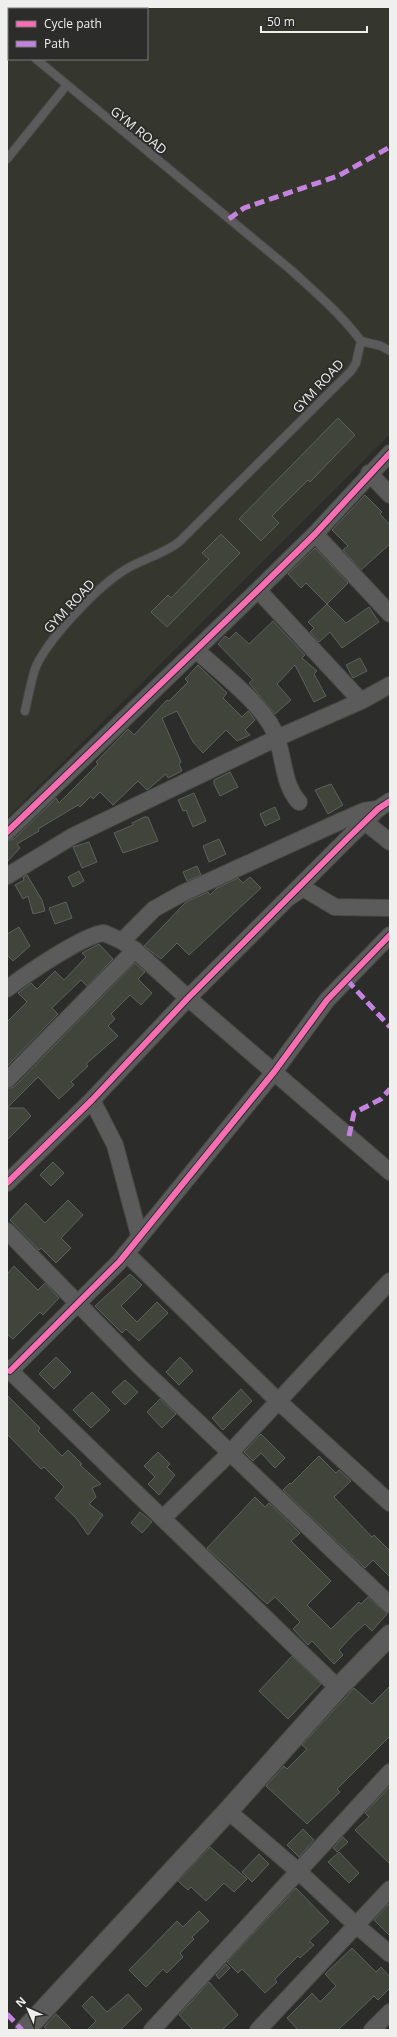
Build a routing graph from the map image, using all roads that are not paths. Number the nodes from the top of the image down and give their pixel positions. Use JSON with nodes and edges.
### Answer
{"nodes":[{"id":1,"x":37,"y":60,"type":"edge"},
{"id":2,"x":66,"y":86,"type":"junction"},
{"id":3,"x":7,"y":159,"type":"edge"},
{"id":4,"x":361,"y":341,"type":"junction"},
{"id":5,"x":390,"y":351,"type":"edge"},
{"id":6,"x":390,"y":453,"type":"edge"},
{"id":7,"x":369,"y":473,"type":"junction"},
{"id":8,"x":390,"y":495,"type":"edge"},
{"id":9,"x":314,"y":534,"type":"junction"},
{"id":10,"x":258,"y":590,"type":"junction"},
{"id":11,"x":390,"y":614,"type":"edge"},
{"id":12,"x":196,"y":650,"type":"junction"},
{"id":13,"x":390,"y":685,"type":"edge"},
{"id":14,"x":361,"y":701,"type":"junction"},
{"id":15,"x":25,"y":711,"type":"dead end"},
{"id":16,"x":277,"y":738,"type":"junction"},
{"id":17,"x":298,"y":802,"type":"dead end"},
{"id":18,"x":384,"y":805,"type":"edge"},
{"id":19,"x":365,"y":822,"type":"junction"},
{"id":20,"x":7,"y":832,"type":"edge"},
{"id":21,"x":390,"y":842,"type":"edge"},
{"id":22,"x":7,"y":876,"type":"edge"},
{"id":23,"x":288,"y":899,"type":"junction"},
{"id":24,"x":390,"y":908,"type":"edge"},
{"id":25,"x":390,"y":935,"type":"edge"},
{"id":26,"x":129,"y":945,"type":"junction"},
{"id":27,"x":7,"y":989,"type":"edge"},
{"id":28,"x":188,"y":998,"type":"junction"},
{"id":29,"x":274,"y":1072,"type":"junction"},
{"id":30,"x":7,"y":1080,"type":"edge"},
{"id":31,"x":92,"y":1100,"type":"junction"},
{"id":32,"x":390,"y":1172,"type":"edge"},
{"id":33,"x":7,"y":1183,"type":"edge"},
{"id":34,"x":7,"y":1231,"type":"edge"},
{"id":35,"x":139,"y":1235,"type":"junction"},
{"id":36,"x":126,"y":1253,"type":"junction"},
{"id":37,"x":390,"y":1281,"type":"edge"},
{"id":38,"x":78,"y":1303,"type":"junction"},
{"id":39,"x":8,"y":1369,"type":"edge"},
{"id":40,"x":278,"y":1401,"type":"junction"},
{"id":41,"x":230,"y":1453,"type":"junction"},
{"id":42,"x":390,"y":1503,"type":"edge"},
{"id":43,"x":163,"y":1518,"type":"junction"},
{"id":44,"x":390,"y":1605,"type":"edge"},
{"id":45,"x":390,"y":1635,"type":"edge"},
{"id":46,"x":338,"y":1688,"type":"junction"},
{"id":47,"x":390,"y":1772,"type":"edge"},
{"id":48,"x":228,"y":1811,"type":"junction"},
{"id":49,"x":298,"y":1871,"type":"junction"},
{"id":50,"x":390,"y":1889,"type":"edge"},
{"id":51,"x":356,"y":1926,"type":"junction"},
{"id":52,"x":390,"y":1954,"type":"edge"},
{"id":53,"x":390,"y":2012,"type":"edge"},
{"id":54,"x":25,"y":2030,"type":"edge"},
{"id":55,"x":152,"y":2030,"type":"edge"},
{"id":56,"x":258,"y":2030,"type":"edge"},
{"id":57,"x":372,"y":2030,"type":"edge"}],
"edges":[{"from":1,"to":2,"type":"lane","name":"GYM ROAD"},
{"from":2,"to":3,"type":"lane"},
{"from":2,"to":4,"type":"lane","name":"GYM ROAD"},
{"from":4,"to":5,"type":"lane"},
{"from":4,"to":15,"type":"lane","name":"GYM ROAD"},
{"from":6,"to":7,"type":"street"},
{"from":7,"to":8,"type":"street"},
{"from":7,"to":9,"type":"street"},
{"from":9,"to":10,"type":"street"},
{"from":9,"to":11,"type":"street"},
{"from":10,"to":12,"type":"street"},
{"from":10,"to":14,"type":"street"},
{"from":12,"to":16,"type":"street"},
{"from":12,"to":20,"type":"street"},
{"from":13,"to":14,"type":"street"},
{"from":14,"to":16,"type":"street"},
{"from":16,"to":17,"type":"street"},
{"from":16,"to":22,"type":"street"},
{"from":18,"to":19,"type":"street"},
{"from":18,"to":26,"type":"street"},
{"from":19,"to":21,"type":"street"},
{"from":19,"to":23,"type":"street"},
{"from":23,"to":24,"type":"street"},
{"from":23,"to":28,"type":"street"},
{"from":25,"to":29,"type":"street"},
{"from":26,"to":27,"type":"street"},
{"from":26,"to":28,"type":"street"},
{"from":26,"to":30,"type":"street"},
{"from":28,"to":29,"type":"street"},
{"from":28,"to":31,"type":"street"},
{"from":29,"to":32,"type":"street"},
{"from":29,"to":35,"type":"street"},
{"from":31,"to":33,"type":"street"},
{"from":31,"to":35,"type":"street"},
{"from":34,"to":38,"type":"street"},
{"from":35,"to":36,"type":"street"},
{"from":36,"to":38,"type":"street"},
{"from":36,"to":40,"type":"street"},
{"from":37,"to":40,"type":"street"},
{"from":38,"to":39,"type":"street"},
{"from":38,"to":41,"type":"street"},
{"from":39,"to":43,"type":"street"},
{"from":40,"to":41,"type":"street"},
{"from":40,"to":42,"type":"street"},
{"from":41,"to":43,"type":"street"},
{"from":41,"to":44,"type":"street"},
{"from":43,"to":46,"type":"street"},
{"from":45,"to":46,"type":"street"},
{"from":46,"to":48,"type":"street"},
{"from":47,"to":49,"type":"street"},
{"from":48,"to":49,"type":"street"},
{"from":48,"to":54,"type":"street"},
{"from":49,"to":51,"type":"street"},
{"from":49,"to":55,"type":"street"},
{"from":50,"to":51,"type":"street"},
{"from":51,"to":52,"type":"street"},
{"from":51,"to":56,"type":"street"},
{"from":53,"to":57,"type":"street"}]}
